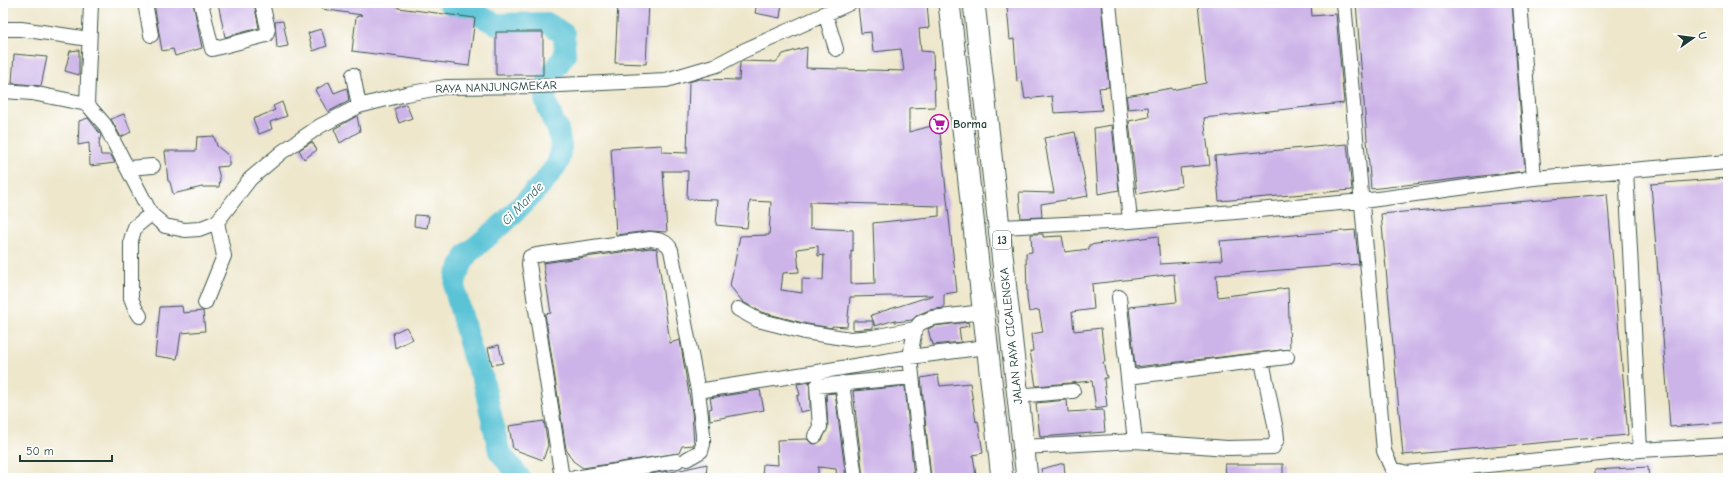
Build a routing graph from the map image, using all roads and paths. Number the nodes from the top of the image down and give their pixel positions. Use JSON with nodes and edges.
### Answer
{"nodes":[{"id":1,"x":91,"y":3,"type":"edge"},
{"id":2,"x":145,"y":3,"type":"edge"},
{"id":3,"x":201,"y":3,"type":"edge"},
{"id":4,"x":262,"y":3,"type":"edge"},
{"id":5,"x":850,"y":3,"type":"edge"},
{"id":6,"x":949,"y":3,"type":"edge"},
{"id":7,"x":974,"y":3,"type":"edge"},
{"id":8,"x":1109,"y":3,"type":"edge"},
{"id":9,"x":1344,"y":3,"type":"edge"},
{"id":10,"x":1520,"y":3,"type":"edge"},
{"id":11,"x":824,"y":13,"type":"junction"},
{"id":12,"x":3,"y":29,"type":"edge"},
{"id":13,"x":151,"y":36,"type":"dead end"},
{"id":14,"x":89,"y":39,"type":"junction"},
{"id":15,"x":836,"y":49,"type":"dead end"},
{"id":16,"x":353,"y":75,"type":"dead end"},
{"id":17,"x":3,"y":92,"type":"edge"},
{"id":18,"x":88,"y":104,"type":"junction"},
{"id":19,"x":359,"y":106,"type":"junction"},
{"id":20,"x":1728,"y":162,"type":"edge"},
{"id":21,"x":153,"y":166,"type":"dead end"},
{"id":22,"x":128,"y":168,"type":"junction"},
{"id":23,"x":1626,"y":170,"type":"junction"},
{"id":24,"x":1534,"y":178,"type":"junction"},
{"id":25,"x":1363,"y":201,"type":"junction"},
{"id":26,"x":151,"y":214,"type":"junction"},
{"id":27,"x":1130,"y":221,"type":"junction"},
{"id":28,"x":217,"y":222,"type":"junction"},
{"id":29,"x":1000,"y":226,"type":"junction"},
{"id":30,"x":1119,"y":297,"type":"dead end"},
{"id":31,"x":205,"y":303,"type":"dead end"},
{"id":32,"x":738,"y":309,"type":"dead end"},
{"id":33,"x":983,"y":312,"type":"junction"},
{"id":34,"x":140,"y":316,"type":"dead end"},
{"id":35,"x":915,"y":329,"type":"junction"},
{"id":36,"x":986,"y":348,"type":"junction"},
{"id":37,"x":910,"y":357,"type":"junction"},
{"id":38,"x":1287,"y":357,"type":"dead end"},
{"id":39,"x":1262,"y":361,"type":"junction"},
{"id":40,"x":911,"y":377,"type":"junction"},
{"id":41,"x":1128,"y":377,"type":"junction"},
{"id":42,"x":842,"y":383,"type":"junction"},
{"id":43,"x":698,"y":391,"type":"junction"},
{"id":44,"x":1073,"y":391,"type":"dead end"},
{"id":45,"x":1017,"y":396,"type":"junction"},
{"id":46,"x":815,"y":436,"type":"dead end"},
{"id":47,"x":1134,"y":441,"type":"junction"},
{"id":48,"x":1728,"y":445,"type":"edge"},
{"id":49,"x":1023,"y":448,"type":"junction"},
{"id":50,"x":1640,"y":450,"type":"junction"},
{"id":51,"x":568,"y":478,"type":"edge"},
{"id":52,"x":575,"y":478,"type":"edge"},
{"id":53,"x":855,"y":478,"type":"edge"},
{"id":54,"x":923,"y":478,"type":"edge"},
{"id":55,"x":1002,"y":478,"type":"edge"},
{"id":56,"x":1027,"y":478,"type":"edge"}],
"edges":[{"from":1,"to":14,"type":"street"},
{"from":2,"to":13,"type":"street"},
{"from":3,"to":4,"type":"street"},
{"from":5,"to":11,"type":"street","name":"RAYA NANJUNGMEKAR"},
{"from":6,"to":33,"type":"highway","name":"JALAN RAYA CICALENGKA","number":"13"},
{"from":7,"to":29,"type":"highway","name":"JALAN RAYA CICALENGKA","number":"13"},
{"from":8,"to":27,"type":"street"},
{"from":9,"to":25,"type":"street"},
{"from":10,"to":24,"type":"street"},
{"from":11,"to":15,"type":"street"},
{"from":11,"to":19,"type":"street","name":"RAYA NANJUNGMEKAR"},
{"from":12,"to":14,"type":"street"},
{"from":14,"to":18,"type":"street"},
{"from":16,"to":19,"type":"street"},
{"from":17,"to":18,"type":"street"},
{"from":18,"to":22,"type":"street"},
{"from":19,"to":28,"type":"street","name":"RAYA NANJUNGMEKAR"},
{"from":20,"to":23,"type":"street"},
{"from":21,"to":22,"type":"street"},
{"from":22,"to":26,"type":"street"},
{"from":23,"to":24,"type":"street"},
{"from":23,"to":50,"type":"street"},
{"from":24,"to":25,"type":"street"},
{"from":25,"to":27,"type":"street"},
{"from":25,"to":50,"type":"street"},
{"from":26,"to":28,"type":"street"},
{"from":26,"to":34,"type":"street"},
{"from":27,"to":29,"type":"street"},
{"from":28,"to":31,"type":"street"},
{"from":29,"to":45,"type":"highway","name":"JALAN RAYA CICALENGKA","number":"13"},
{"from":30,"to":41,"type":"street"},
{"from":32,"to":35,"type":"street"},
{"from":33,"to":35,"type":"street"},
{"from":33,"to":36,"type":"highway","name":"JALAN RAYA CICALENGKA","number":"13"},
{"from":35,"to":37,"type":"street"},
{"from":36,"to":37,"type":"street"},
{"from":36,"to":55,"type":"highway","name":"JALAN RAYA CICALENGKA","number":"13"},
{"from":37,"to":40,"type":"street"},
{"from":37,"to":43,"type":"street"},
{"from":38,"to":39,"type":"street"},
{"from":39,"to":41,"type":"street"},
{"from":39,"to":47,"type":"street"},
{"from":40,"to":42,"type":"street"},
{"from":40,"to":54,"type":"street"},
{"from":41,"to":47,"type":"street"},
{"from":42,"to":46,"type":"street"},
{"from":42,"to":53,"type":"street"},
{"from":43,"to":51,"type":"street"},
{"from":43,"to":52,"type":"street"},
{"from":44,"to":45,"type":"street"},
{"from":45,"to":49,"type":"highway","name":"JALAN RAYA CICALENGKA","number":"13"},
{"from":47,"to":49,"type":"street"},
{"from":48,"to":50,"type":"street"},
{"from":49,"to":56,"type":"highway","name":"JALAN RAYA CICALENGKA","number":"13"}]}
